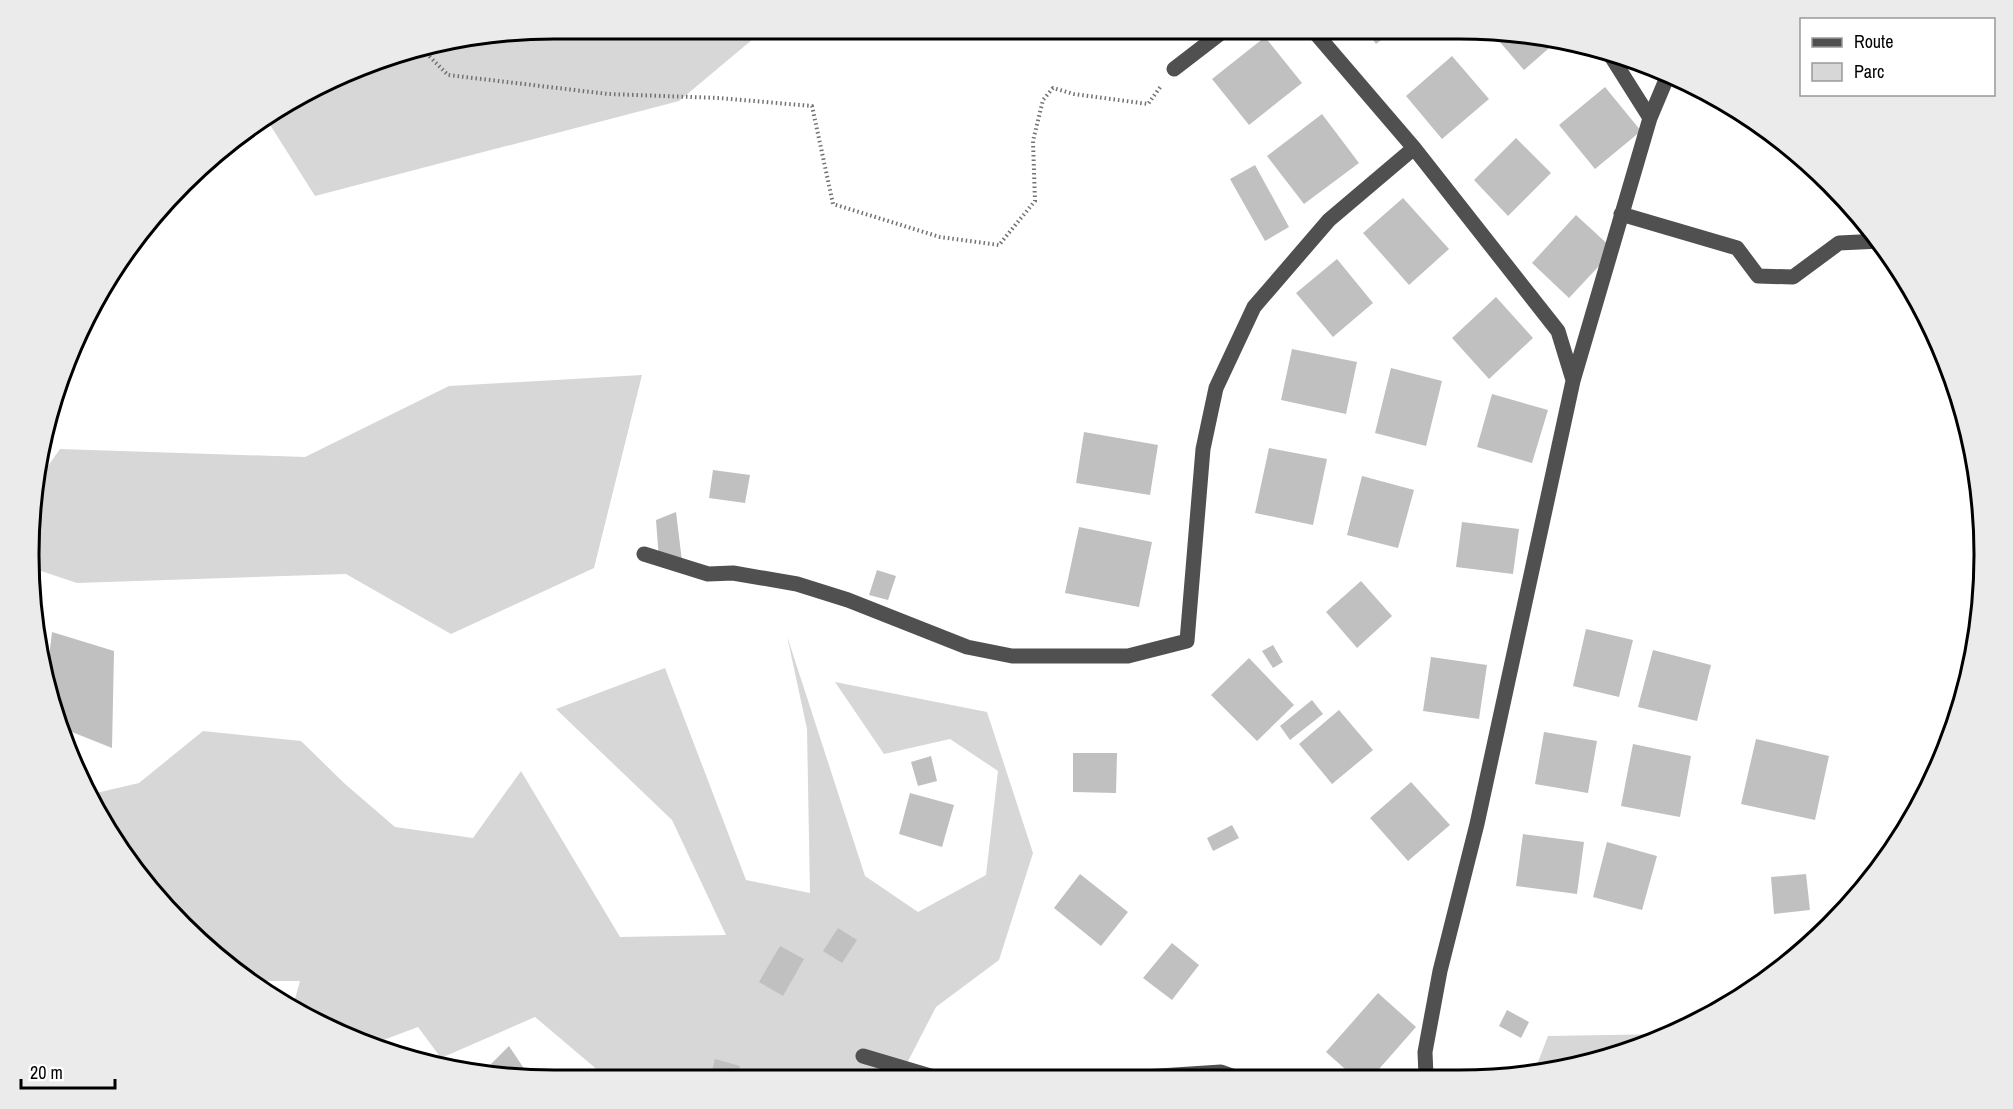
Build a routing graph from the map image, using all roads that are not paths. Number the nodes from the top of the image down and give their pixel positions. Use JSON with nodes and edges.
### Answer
{"nodes":[{"id":1,"x":1213,"y":39,"type":"edge"},
{"id":2,"x":1321,"y":39,"type":"edge"},
{"id":3,"x":1616,"y":64,"type":"edge"},
{"id":4,"x":1174,"y":69,"type":"road end"},
{"id":5,"x":1665,"y":82,"type":"edge"},
{"id":6,"x":1650,"y":118,"type":"junction"},
{"id":7,"x":1414,"y":148,"type":"junction"},
{"id":8,"x":1621,"y":214,"type":"junction"},
{"id":9,"x":1867,"y":242,"type":"edge"},
{"id":10,"x":1573,"y":381,"type":"junction"},
{"id":11,"x":644,"y":554,"type":"dead end"},
{"id":12,"x":862,"y":1056,"type":"dead end"},
{"id":13,"x":910,"y":1070,"type":"edge"},
{"id":14,"x":1426,"y":1070,"type":"edge"}],
"edges":[{"from":1,"to":4,"type":"street"},
{"from":2,"to":7,"type":"street"},
{"from":3,"to":6,"type":"street"},
{"from":5,"to":6,"type":"street"},
{"from":6,"to":8,"type":"street"},
{"from":7,"to":10,"type":"street"},
{"from":7,"to":11,"type":"street"},
{"from":8,"to":9,"type":"street"},
{"from":8,"to":10,"type":"street"},
{"from":10,"to":14,"type":"street"},
{"from":12,"to":13,"type":"street"}]}
